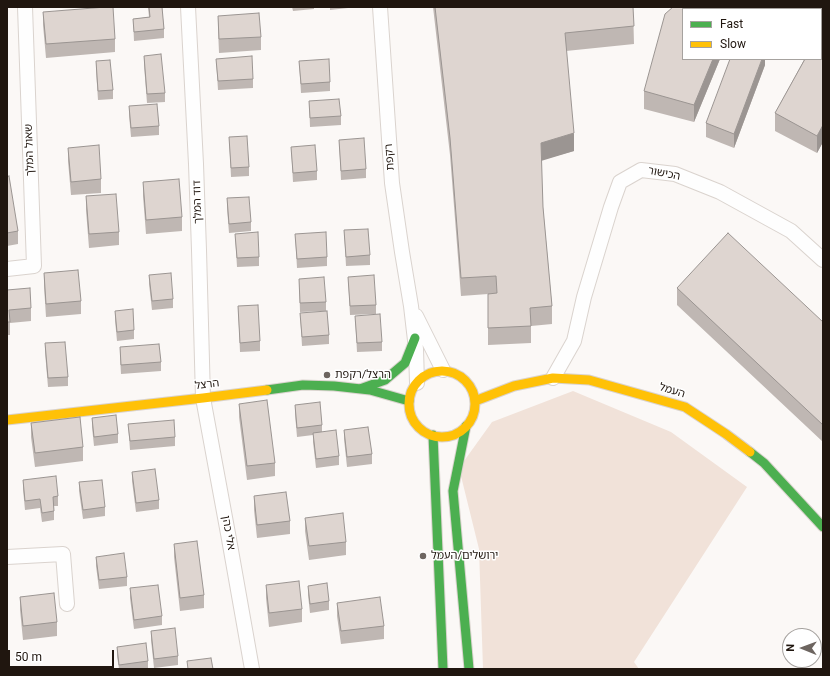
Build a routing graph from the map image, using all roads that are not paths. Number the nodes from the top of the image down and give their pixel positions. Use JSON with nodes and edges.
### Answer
{"nodes":[{"id":1,"x":24,"y":7,"type":"edge"},
{"id":2,"x":188,"y":7,"type":"edge"},
{"id":3,"x":380,"y":7,"type":"edge"},
{"id":4,"x":823,"y":260,"type":"edge"},
{"id":5,"x":7,"y":269,"type":"edge"},
{"id":6,"x":411,"y":306,"type":"junction"},
{"id":7,"x":415,"y":338,"type":"junction"},
{"id":8,"x":443,"y":370,"type":"junction"},
{"id":9,"x":553,"y":378,"type":"junction"},
{"id":10,"x":417,"y":383,"type":"junction"},
{"id":11,"x":360,"y":389,"type":"junction"},
{"id":12,"x":203,"y":398,"type":"junction"},
{"id":13,"x":410,"y":401,"type":"junction"},
{"id":14,"x":475,"y":401,"type":"junction"},
{"id":15,"x":7,"y":420,"type":"edge"},
{"id":16,"x":466,"y":426,"type":"junction"},
{"id":17,"x":433,"y":436,"type":"junction"},
{"id":18,"x":823,"y":527,"type":"edge"},
{"id":19,"x":7,"y":557,"type":"edge"},
{"id":20,"x":68,"y":604,"type":"dead end"},
{"id":21,"x":252,"y":669,"type":"edge"},
{"id":22,"x":443,"y":669,"type":"edge"},
{"id":23,"x":469,"y":669,"type":"edge"}],
"edges":[{"from":1,"to":5,"type":"street","name":"שאול המלך"},
{"from":2,"to":12,"type":"street","name":"דוד המלך"},
{"from":3,"to":6,"type":"street","name":"רקפת"},
{"from":4,"to":9,"type":"street","name":"הכישור"},
{"from":6,"to":7,"type":"street","name":"רקפת"},
{"from":6,"to":8,"type":"street","name":"רקפת"},
{"from":7,"to":10,"type":"street","name":"רקפת"},
{"from":7,"to":11,"type":"street"},
{"from":8,"to":10,"type":"street"},
{"from":8,"to":14,"type":"street"},
{"from":9,"to":14,"type":"street","name":"העמל"},
{"from":9,"to":18,"type":"street","name":"העמל"},
{"from":10,"to":13,"type":"street"},
{"from":11,"to":12,"type":"street","name":"הרצל"},
{"from":11,"to":13,"type":"street","name":"הרצל"},
{"from":12,"to":15,"type":"street","name":"הרצל"},
{"from":12,"to":21,"type":"street","name":"אלי כהן"},
{"from":13,"to":17,"type":"street"},
{"from":14,"to":16,"type":"street"},
{"from":16,"to":17,"type":"street"},
{"from":16,"to":23,"type":"street"},
{"from":17,"to":22,"type":"street"},
{"from":19,"to":20,"type":"street"}]}
